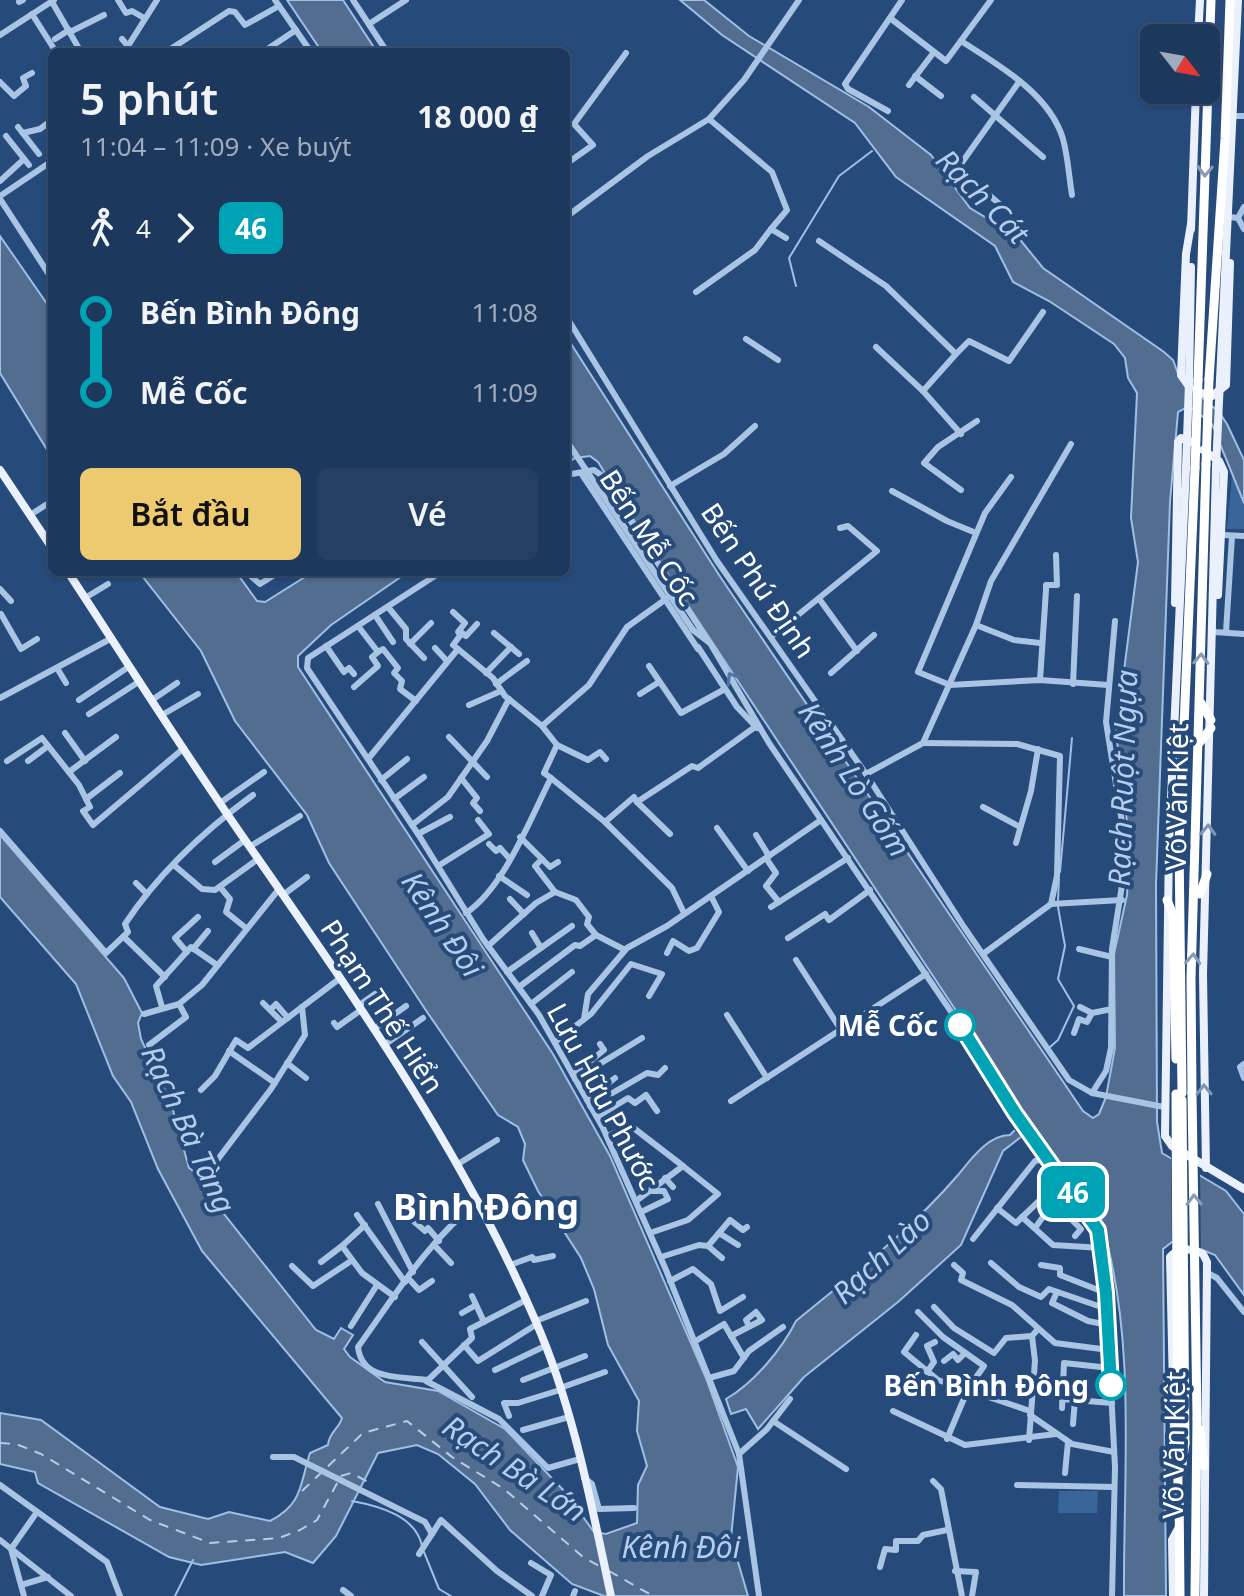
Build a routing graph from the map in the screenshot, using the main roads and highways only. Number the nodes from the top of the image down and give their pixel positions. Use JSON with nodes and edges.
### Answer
{"nodes":[{"id":1,"x":1200,"y":0,"type":"edge"},
{"id":2,"x":1211,"y":0,"type":"edge"},
{"id":3,"x":1230,"y":0,"type":"edge"},
{"id":4,"x":1238,"y":0,"type":"edge"},
{"id":5,"x":1199,"y":24,"type":"edge"},
{"id":6,"x":1195,"y":104,"type":"edge"},
{"id":7,"x":1239,"y":113,"type":"edge"},
{"id":8,"x":1205,"y":138,"type":"junction"},
{"id":9,"x":1225,"y":139,"type":"junction"},
{"id":10,"x":1191,"y":224,"type":"junction"},
{"id":11,"x":1229,"y":245,"type":"junction"},
{"id":12,"x":1204,"y":380,"type":"junction"},
{"id":13,"x":1211,"y":465,"type":"junction"},
{"id":14,"x":1191,"y":468,"type":"junction"},
{"id":15,"x":0,"y":470,"type":"edge"},
{"id":16,"x":48,"y":542,"type":"edge"},
{"id":17,"x":71,"y":576,"type":"edge"},
{"id":18,"x":1178,"y":615,"type":"junction"},
{"id":19,"x":1214,"y":618,"type":"junction"},
{"id":20,"x":1200,"y":701,"type":"junction"},
{"id":21,"x":1183,"y":702,"type":"junction"},
{"id":22,"x":1174,"y":716,"type":"junction"},
{"id":23,"x":1211,"y":724,"type":"junction"},
{"id":24,"x":1174,"y":729,"type":"junction"},
{"id":25,"x":1181,"y":740,"type":"junction"},
{"id":26,"x":1200,"y":742,"type":"junction"},
{"id":27,"x":1207,"y":874,"type":"junction"},
{"id":28,"x":1167,"y":900,"type":"junction"},
{"id":29,"x":1196,"y":905,"type":"junction"},
{"id":30,"x":1183,"y":1093,"type":"junction"},
{"id":31,"x":1162,"y":1107,"type":"junction"},
{"id":32,"x":1205,"y":1115,"type":"junction"},
{"id":33,"x":1206,"y":1168,"type":"junction"},
{"id":34,"x":1244,"y":1189,"type":"edge"},
{"id":35,"x":1197,"y":1418,"type":"junction"},
{"id":36,"x":1204,"y":1466,"type":"junction"},
{"id":37,"x":1178,"y":1496,"type":"junction"},
{"id":38,"x":1178,"y":1529,"type":"junction"},
{"id":39,"x":611,"y":1596,"type":"edge"},
{"id":40,"x":1177,"y":1596,"type":"edge"},
{"id":41,"x":1195,"y":1596,"type":"edge"},
{"id":42,"x":1204,"y":1596,"type":"edge"}],
"edges":[{"from":1,"to":5,"type":"main road"},
{"from":2,"to":8,"type":"highway","name":"Võ Văn Kiệt"},
{"from":3,"to":9,"type":"highway","name":"Võ Văn Kiệt"},
{"from":4,"to":7,"type":"main road","name":"Võ Văn Kiệt"},
{"from":6,"to":10,"type":"main road","name":"Võ Văn Kiệt"},
{"from":7,"to":11,"type":"main road","name":"Võ Văn Kiệt"},
{"from":8,"to":9,"type":"highway"},
{"from":8,"to":12,"type":"highway","name":"Võ Văn Kiệt","one_way":true},
{"from":9,"to":12,"type":"highway","name":"Võ Văn Kiệt"},
{"from":10,"to":11,"type":"main road"},
{"from":10,"to":12,"type":"main road","name":"Võ Văn Kiệt"},
{"from":11,"to":12,"type":"main road","name":"Võ Văn Kiệt"},
{"from":12,"to":13,"type":"highway","name":"Võ Văn Kiệt","bridge":true},
{"from":12,"to":14,"type":"highway","name":"Võ Văn Kiệt","bridge":true},
{"from":13,"to":19,"type":"main road","name":"Võ Văn Kiệt"},
{"from":20,"to":13,"type":"highway","name":"Võ Văn Kiệt","one_way":true},
{"from":14,"to":18,"type":"main road","name":"Võ Văn Kiệt"},
{"from":14,"to":21,"type":"highway","name":"Võ Văn Kiệt"},
{"from":15,"to":16,"type":"main road"},
{"from":17,"to":39,"type":"main road","name":"Phạm Thế Hiển"},
{"from":18,"to":19,"type":"main road"},
{"from":18,"to":22,"type":"main road","name":"Võ Văn Kiệt"},
{"from":19,"to":23,"type":"main road","name":"Võ Văn Kiệt"},
{"from":20,"to":23,"type":"highway"},
{"from":20,"to":26,"type":"highway","name":"Võ Văn Kiệt"},
{"from":21,"to":22,"type":"highway"},
{"from":21,"to":25,"type":"highway","name":"Võ Văn Kiệt"},
{"from":22,"to":24,"type":"main road","name":"Võ Văn Kiệt"},
{"from":23,"to":26,"type":"highway"},
{"from":27,"to":23,"type":"main road","name":"Võ Văn Kiệt","one_way":true},
{"from":24,"to":25,"type":"highway"},
{"from":24,"to":28,"type":"main road","name":"Võ Văn Kiệt"},
{"from":25,"to":30,"type":"highway","name":"Võ Văn Kiệt"},
{"from":26,"to":29,"type":"highway","name":"Võ Văn Kiệt"},
{"from":27,"to":29,"type":"highway"},
{"from":32,"to":27,"type":"main road","name":"Võ Văn Kiệt","one_way":true},
{"from":28,"to":30,"type":"highway","name":"Võ Văn Kiệt"},
{"from":28,"to":31,"type":"main road","name":"Võ Văn Kiệt"},
{"from":30,"to":29,"type":"highway","name":"Võ Văn Kiệt","one_way":true},
{"from":35,"to":30,"type":"highway","name":"Võ Văn Kiệt","one_way":true,"bridge":true},
{"from":30,"to":37,"type":"highway","bridge":true},
{"from":30,"to":37,"type":"highway","name":"Võ Văn Kiệt","bridge":true},
{"from":31,"to":32,"type":"main road"},
{"from":31,"to":33,"type":"main road","name":"Võ Văn Kiệt"},
{"from":32,"to":33,"type":"main road","name":"Võ Văn Kiệt"},
{"from":33,"to":34,"type":"main road"},
{"from":35,"to":36,"type":"highway"},
{"from":35,"to":41,"type":"highway","name":"Võ Văn Kiệt"},
{"from":36,"to":37,"type":"main road","name":"Võ Văn Kiệt"},
{"from":36,"to":42,"type":"main road","name":"Võ Văn Kiệt"},
{"from":37,"to":38,"type":"highway","name":"Võ Văn Kiệt"},
{"from":38,"to":40,"type":"highway","name":"Võ Văn Kiệt"},
{"from":38,"to":40,"type":"main road","name":"Võ Văn Kiệt"}]}
